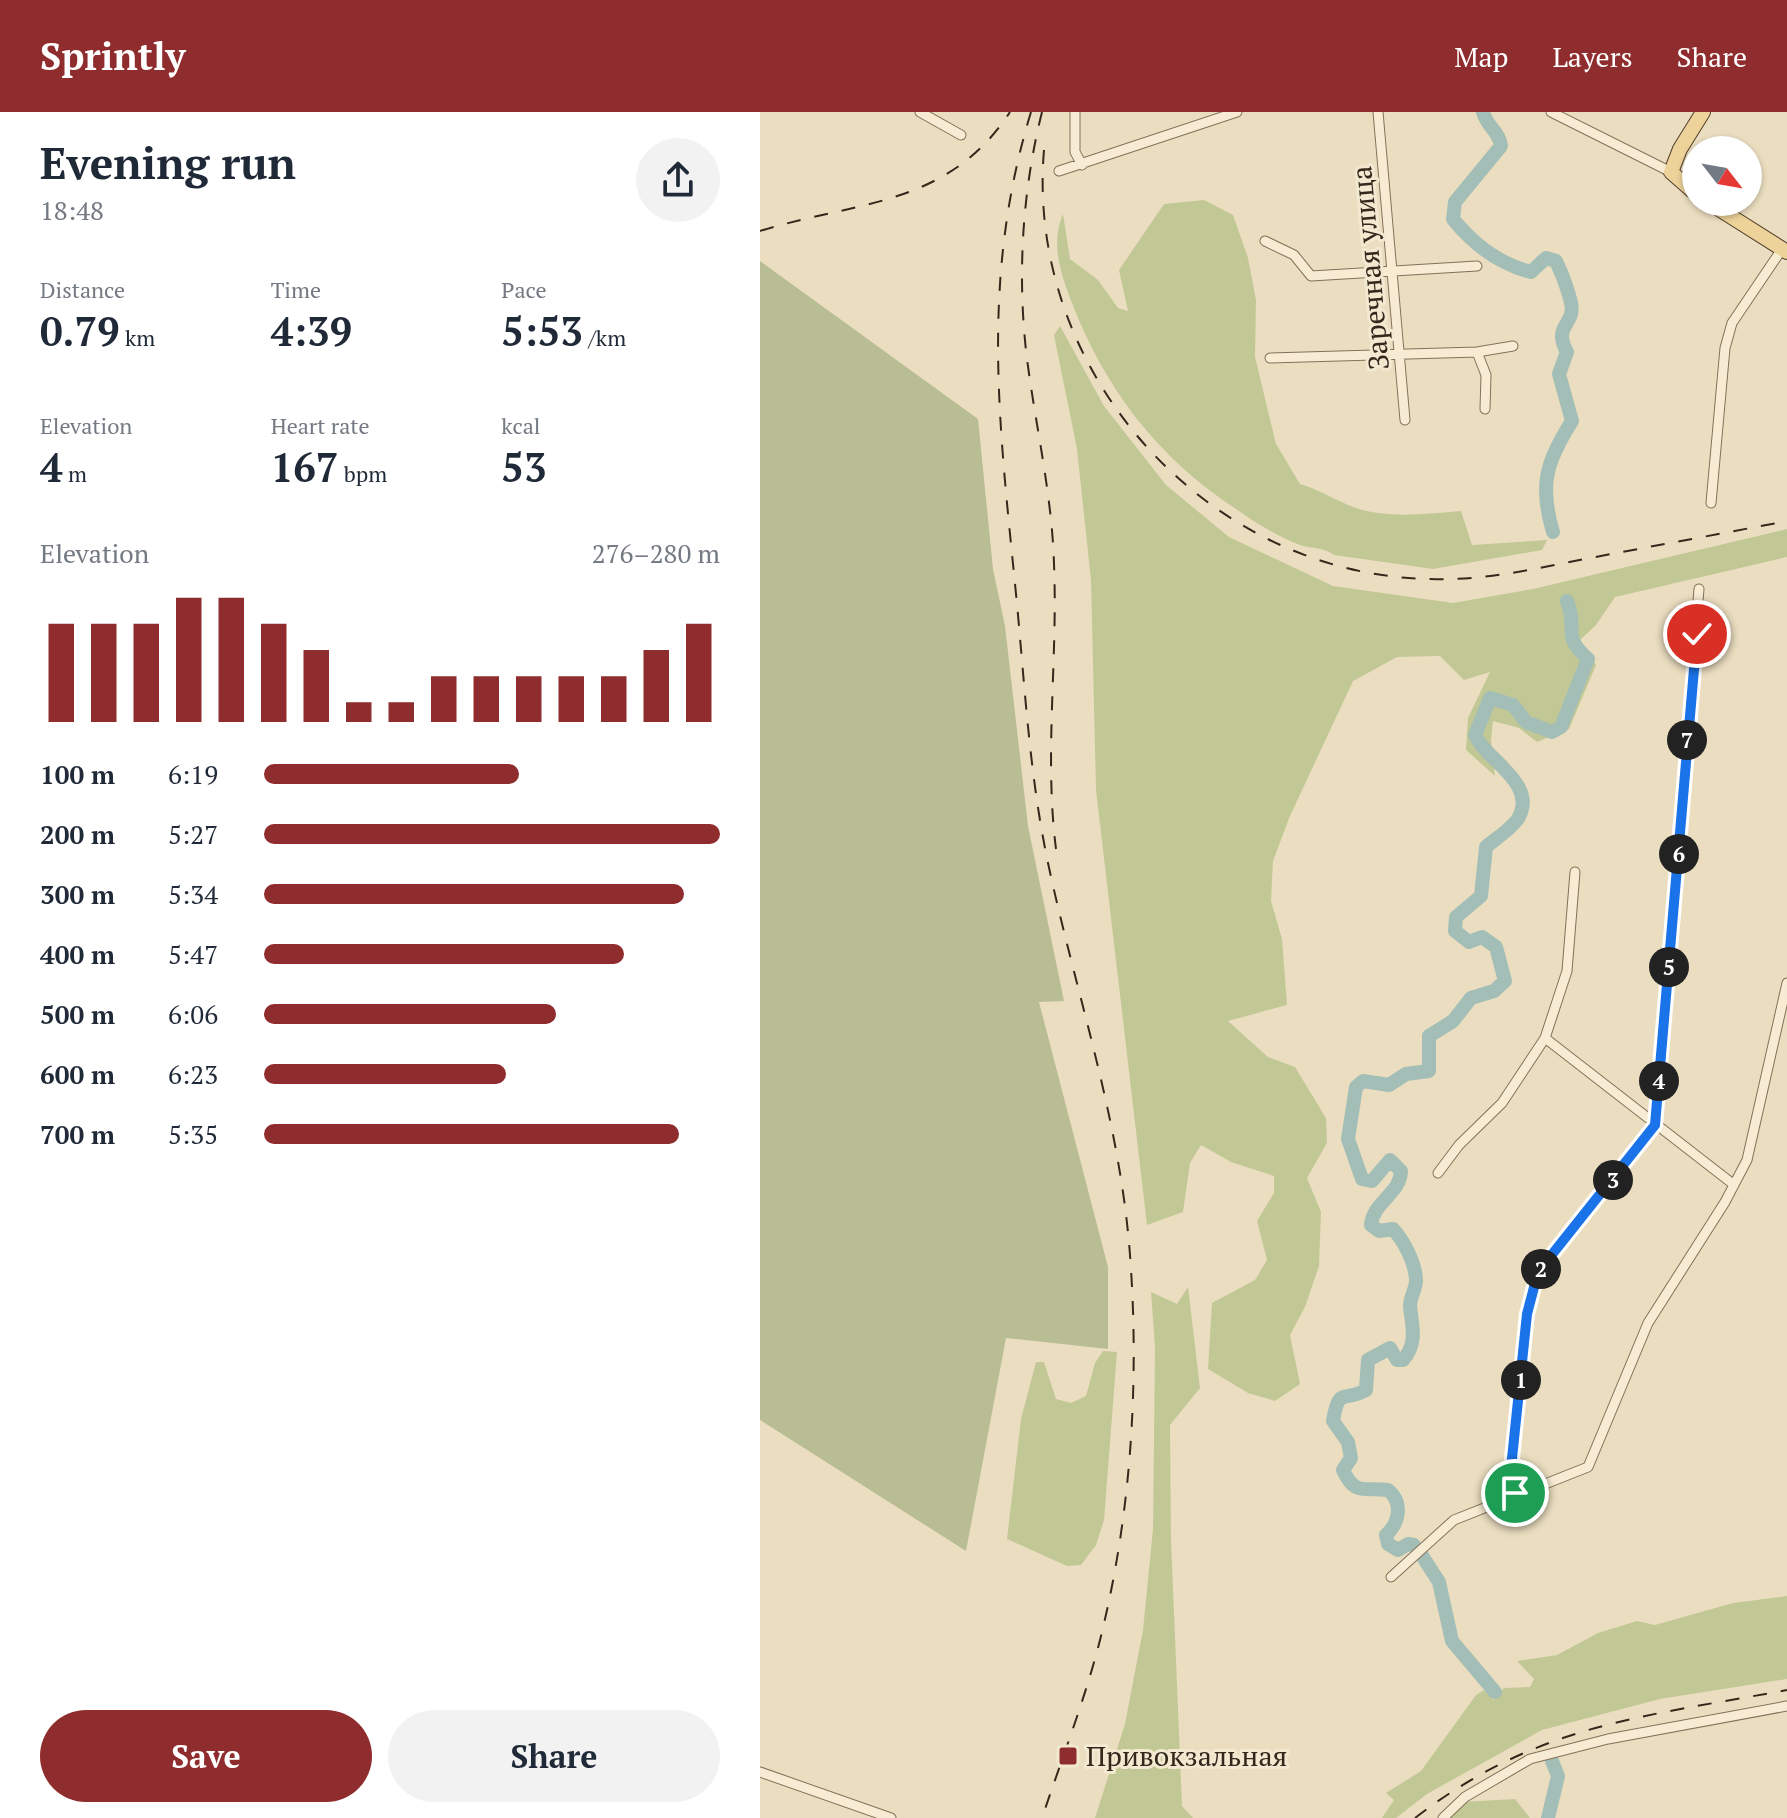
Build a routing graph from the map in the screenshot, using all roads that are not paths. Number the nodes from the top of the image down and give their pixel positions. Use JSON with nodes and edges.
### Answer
{"nodes":[{"id":1,"x":920,"y":112,"type":"edge"},
{"id":2,"x":1075,"y":112,"type":"edge"},
{"id":3,"x":1237,"y":112,"type":"edge"},
{"id":4,"x":1378,"y":112,"type":"edge"},
{"id":5,"x":1551,"y":112,"type":"edge"},
{"id":6,"x":1703,"y":112,"type":"edge"},
{"id":7,"x":961,"y":135,"type":"dead end"},
{"id":8,"x":1082,"y":165,"type":"junction"},
{"id":9,"x":1059,"y":171,"type":"dead end"},
{"id":10,"x":1671,"y":172,"type":"junction"},
{"id":11,"x":1682,"y":182,"type":"edge"},
{"id":12,"x":1730,"y":216,"type":"edge"},
{"id":13,"x":1265,"y":241,"type":"dead end"},
{"id":14,"x":1785,"y":250,"type":"edge"},
{"id":15,"x":1477,"y":266,"type":"dead end"},
{"id":16,"x":1392,"y":272,"type":"junction"},
{"id":17,"x":1513,"y":346,"type":"dead end"},
{"id":18,"x":1400,"y":351,"type":"junction"},
{"id":19,"x":1477,"y":352,"type":"junction"},
{"id":20,"x":1270,"y":358,"type":"dead end"},
{"id":21,"x":1485,"y":409,"type":"dead end"},
{"id":22,"x":1405,"y":420,"type":"dead end"},
{"id":23,"x":1711,"y":503,"type":"dead end"},
{"id":24,"x":1699,"y":589,"type":"dead end"},
{"id":25,"x":1575,"y":872,"type":"dead end"},
{"id":26,"x":1787,"y":983,"type":"edge"},
{"id":27,"x":1545,"y":1038,"type":"junction"},
{"id":28,"x":1655,"y":1125,"type":"junction"},
{"id":29,"x":1438,"y":1173,"type":"dead end"},
{"id":30,"x":1733,"y":1184,"type":"junction"},
{"id":31,"x":1515,"y":1493,"type":"junction"},
{"id":32,"x":1391,"y":1577,"type":"dead end"},
{"id":33,"x":1787,"y":1706,"type":"edge"},
{"id":34,"x":760,"y":1772,"type":"edge"},
{"id":35,"x":891,"y":1818,"type":"edge"},
{"id":36,"x":1443,"y":1818,"type":"edge"}],
"edges":[{"from":1,"to":7,"type":"street"},
{"from":2,"to":8,"type":"street"},
{"from":3,"to":8,"type":"street"},
{"from":4,"to":16,"type":"street","name":"Заречная улица"},
{"from":5,"to":10,"type":"street"},
{"from":6,"to":10,"type":"main road"},
{"from":8,"to":9,"type":"street"},
{"from":10,"to":11,"type":"main road"},
{"from":12,"to":14,"type":"main road"},
{"from":13,"to":16,"type":"street"},
{"from":14,"to":23,"type":"street"},
{"from":15,"to":16,"type":"street"},
{"from":16,"to":18,"type":"street","name":"Заречная улица"},
{"from":17,"to":19,"type":"street"},
{"from":18,"to":19,"type":"street"},
{"from":18,"to":20,"type":"street"},
{"from":18,"to":22,"type":"street","name":"Заречная улица"},
{"from":19,"to":21,"type":"street"},
{"from":24,"to":28,"type":"street"},
{"from":25,"to":27,"type":"street"},
{"from":26,"to":30,"type":"street"},
{"from":27,"to":28,"type":"street"},
{"from":27,"to":29,"type":"street"},
{"from":28,"to":30,"type":"street"},
{"from":28,"to":31,"type":"street"},
{"from":30,"to":31,"type":"street"},
{"from":31,"to":32,"type":"street"},
{"from":33,"to":36,"type":"street"},
{"from":34,"to":35,"type":"street"}]}
